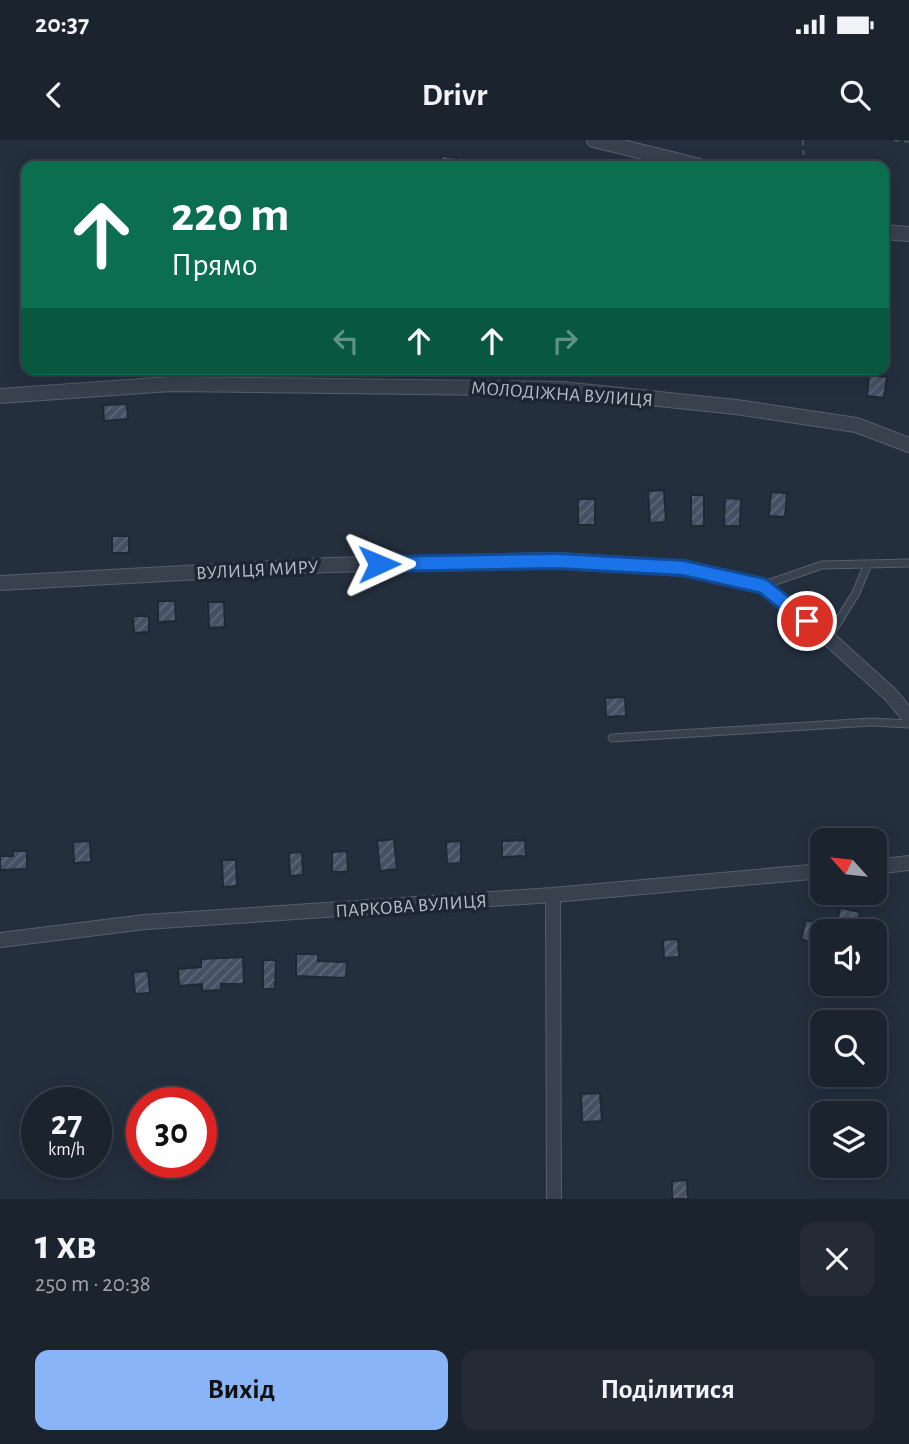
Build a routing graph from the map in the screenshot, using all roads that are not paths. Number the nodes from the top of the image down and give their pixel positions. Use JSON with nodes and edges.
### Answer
{"nodes":[{"id":1,"x":594,"y":140,"type":"edge"},
{"id":2,"x":680,"y":161,"type":"edge"},
{"id":3,"x":889,"y":232,"type":"edge"},
{"id":4,"x":909,"y":234,"type":"edge"},
{"id":5,"x":172,"y":377,"type":"edge"},
{"id":6,"x":0,"y":396,"type":"edge"},
{"id":7,"x":909,"y":445,"type":"edge"},
{"id":8,"x":909,"y":563,"type":"edge"},
{"id":9,"x":868,"y":564,"type":"junction"},
{"id":10,"x":0,"y":583,"type":"edge"},
{"id":11,"x":763,"y":586,"type":"junction"},
{"id":12,"x":828,"y":638,"type":"junction"},
{"id":13,"x":909,"y":717,"type":"edge"},
{"id":14,"x":909,"y":724,"type":"edge"},
{"id":15,"x":612,"y":738,"type":"dead end"},
{"id":16,"x":909,"y":863,"type":"edge"},
{"id":17,"x":887,"y":866,"type":"edge"},
{"id":18,"x":810,"y":872,"type":"edge"},
{"id":19,"x":552,"y":895,"type":"junction"},
{"id":20,"x":0,"y":940,"type":"edge"},
{"id":21,"x":554,"y":1199,"type":"edge"}],
"edges":[{"from":1,"to":2,"type":"street"},
{"from":3,"to":4,"type":"street"},
{"from":5,"to":6,"type":"street","name":"МОЛОДІЖНА ВУЛИЦЯ"},
{"from":5,"to":7,"type":"street","name":"МОЛОДІЖНА ВУЛИЦЯ"},
{"from":8,"to":9,"type":"lane"},
{"from":9,"to":11,"type":"lane"},
{"from":9,"to":12,"type":"lane"},
{"from":10,"to":11,"type":"street","name":"ВУЛИЦЯ МИРУ"},
{"from":11,"to":12,"type":"street"},
{"from":12,"to":13,"type":"street"},
{"from":14,"to":15,"type":"lane"},
{"from":16,"to":17,"type":"street"},
{"from":18,"to":19,"type":"street","name":"ПАРКОВА ВУЛИЦЯ"},
{"from":19,"to":20,"type":"street","name":"ПАРКОВА ВУЛИЦЯ"},
{"from":19,"to":21,"type":"street"}]}
